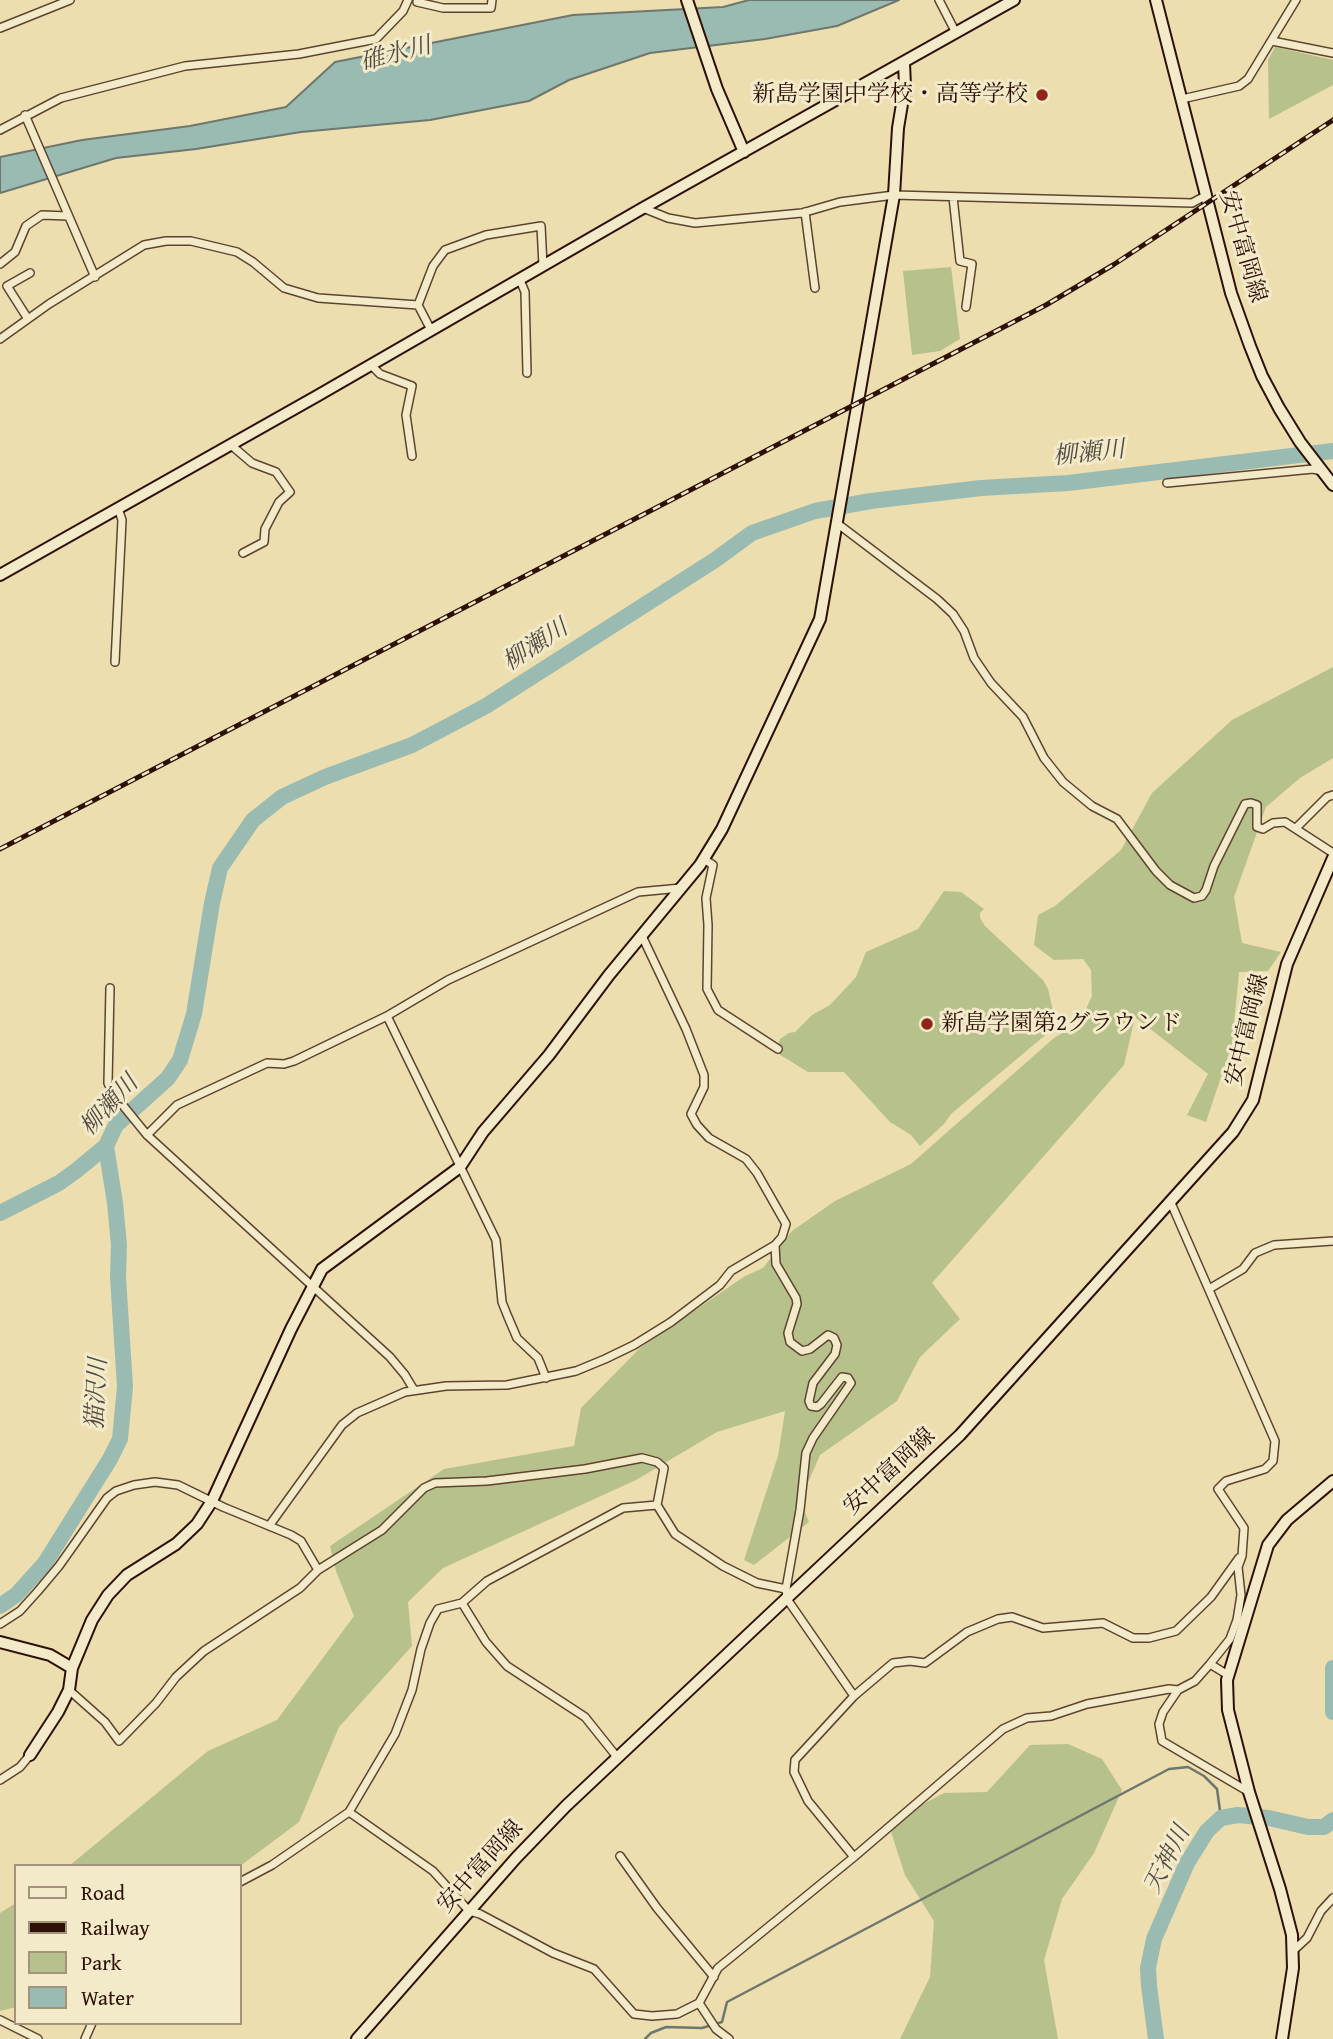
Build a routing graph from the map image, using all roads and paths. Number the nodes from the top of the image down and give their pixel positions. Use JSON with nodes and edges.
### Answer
{"nodes":[{"id":1,"x":70,"y":0,"type":"edge"},
{"id":2,"x":414,"y":0,"type":"edge"},
{"id":3,"x":492,"y":0,"type":"edge"},
{"id":4,"x":687,"y":0,"type":"edge"},
{"id":5,"x":939,"y":0,"type":"edge"},
{"id":6,"x":1014,"y":0,"type":"edge"},
{"id":7,"x":1156,"y":0,"type":"edge"},
{"id":8,"x":1296,"y":0,"type":"edge"},
{"id":9,"x":0,"y":28,"type":"edge"},
{"id":10,"x":956,"y":33,"type":"junction"},
{"id":11,"x":1272,"y":41,"type":"junction"},
{"id":12,"x":1333,"y":53,"type":"edge"},
{"id":13,"x":904,"y":63,"type":"junction"},
{"id":14,"x":1182,"y":99,"type":"junction"},
{"id":15,"x":27,"y":118,"type":"junction"},
{"id":16,"x":0,"y":130,"type":"edge"},
{"id":17,"x":744,"y":152,"type":"junction"},
{"id":18,"x":894,"y":195,"type":"junction"},
{"id":19,"x":1205,"y":196,"type":"junction"},
{"id":20,"x":953,"y":197,"type":"junction"},
{"id":21,"x":643,"y":208,"type":"junction"},
{"id":22,"x":805,"y":212,"type":"junction"},
{"id":23,"x":67,"y":214,"type":"junction"},
{"id":24,"x":0,"y":264,"type":"edge"},
{"id":25,"x":543,"y":267,"type":"junction"},
{"id":26,"x":30,"y":273,"type":"dead end"},
{"id":27,"x":95,"y":277,"type":"junction"},
{"id":28,"x":520,"y":280,"type":"junction"},
{"id":29,"x":815,"y":288,"type":"dead end"},
{"id":30,"x":418,"y":305,"type":"junction"},
{"id":31,"x":966,"y":307,"type":"dead end"},
{"id":32,"x":28,"y":319,"type":"junction"},
{"id":33,"x":432,"y":330,"type":"junction"},
{"id":34,"x":0,"y":339,"type":"edge"},
{"id":35,"x":371,"y":365,"type":"junction"},
{"id":36,"x":527,"y":373,"type":"dead end"},
{"id":37,"x":231,"y":444,"type":"junction"},
{"id":38,"x":412,"y":456,"type":"dead end"},
{"id":39,"x":1321,"y":470,"type":"junction"},
{"id":40,"x":1167,"y":483,"type":"dead end"},
{"id":41,"x":1333,"y":485,"type":"edge"},
{"id":42,"x":118,"y":508,"type":"junction"},
{"id":43,"x":838,"y":521,"type":"junction"},
{"id":44,"x":243,"y":553,"type":"dead end"},
{"id":45,"x":0,"y":575,"type":"edge"},
{"id":46,"x":115,"y":662,"type":"dead end"},
{"id":47,"x":1333,"y":795,"type":"edge"},
{"id":48,"x":1297,"y":827,"type":"junction"},
{"id":49,"x":1333,"y":855,"type":"edge"},
{"id":50,"x":704,"y":859,"type":"junction"},
{"id":51,"x":682,"y":888,"type":"junction"},
{"id":52,"x":642,"y":936,"type":"junction"},
{"id":53,"x":110,"y":988,"type":"dead end"},
{"id":54,"x":387,"y":1016,"type":"junction"},
{"id":55,"x":778,"y":1049,"type":"dead end"},
{"id":56,"x":147,"y":1135,"type":"junction"},
{"id":57,"x":460,"y":1167,"type":"junction"},
{"id":58,"x":1171,"y":1203,"type":"junction"},
{"id":59,"x":1333,"y":1241,"type":"edge"},
{"id":60,"x":775,"y":1245,"type":"junction"},
{"id":61,"x":312,"y":1288,"type":"junction"},
{"id":62,"x":1209,"y":1289,"type":"junction"},
{"id":63,"x":546,"y":1378,"type":"junction"},
{"id":64,"x":414,"y":1390,"type":"junction"},
{"id":65,"x":1333,"y":1481,"type":"edge"},
{"id":66,"x":212,"y":1501,"type":"junction"},
{"id":67,"x":657,"y":1505,"type":"junction"},
{"id":68,"x":269,"y":1526,"type":"junction"},
{"id":69,"x":1242,"y":1556,"type":"junction"},
{"id":70,"x":318,"y":1570,"type":"junction"},
{"id":71,"x":787,"y":1594,"type":"junction"},
{"id":72,"x":462,"y":1603,"type":"junction"},
{"id":73,"x":0,"y":1624,"type":"edge"},
{"id":74,"x":0,"y":1642,"type":"edge"},
{"id":75,"x":1210,"y":1664,"type":"junction"},
{"id":76,"x":72,"y":1668,"type":"junction"},
{"id":77,"x":1228,"y":1675,"type":"junction"},
{"id":78,"x":69,"y":1690,"type":"junction"},
{"id":79,"x":1178,"y":1690,"type":"junction"},
{"id":80,"x":854,"y":1696,"type":"junction"},
{"id":81,"x":30,"y":1755,"type":"joint"},
{"id":82,"x":617,"y":1757,"type":"junction"},
{"id":83,"x":0,"y":1780,"type":"edge"},
{"id":84,"x":1249,"y":1792,"type":"junction"},
{"id":85,"x":349,"y":1812,"type":"junction"},
{"id":86,"x":620,"y":1856,"type":"dead end"},
{"id":87,"x":854,"y":1857,"type":"junction"},
{"id":88,"x":242,"y":1881,"type":"edge"},
{"id":89,"x":1333,"y":1898,"type":"edge"},
{"id":90,"x":469,"y":1911,"type":"junction"},
{"id":91,"x":1294,"y":1950,"type":"junction"},
{"id":92,"x":714,"y":1976,"type":"junction"},
{"id":93,"x":699,"y":2003,"type":"junction"},
{"id":94,"x":0,"y":2020,"type":"edge"},
{"id":95,"x":38,"y":2039,"type":"edge"},
{"id":96,"x":358,"y":2039,"type":"edge"},
{"id":97,"x":729,"y":2039,"type":"edge"},
{"id":98,"x":1282,"y":2039,"type":"edge"}],
"edges":[{"from":1,"to":9,"type":"street"},
{"from":2,"to":3,"type":"street"},
{"from":2,"to":15,"type":"street"},
{"from":4,"to":17,"type":"street"},
{"from":5,"to":10,"type":"street"},
{"from":6,"to":10,"type":"street"},
{"from":7,"to":14,"type":"street","name":"安中富岡線"},
{"from":8,"to":11,"type":"street"},
{"from":10,"to":13,"type":"street"},
{"from":11,"to":12,"type":"street"},
{"from":11,"to":14,"type":"street"},
{"from":13,"to":17,"type":"street"},
{"from":13,"to":18,"type":"street"},
{"from":14,"to":19,"type":"street","name":"安中富岡線"},
{"from":15,"to":16,"type":"street"},
{"from":15,"to":23,"type":"street"},
{"from":17,"to":21,"type":"street"},
{"from":18,"to":20,"type":"street"},
{"from":18,"to":22,"type":"street"},
{"from":18,"to":43,"type":"street"},
{"from":19,"to":20,"type":"street"},
{"from":19,"to":39,"type":"street","name":"安中富岡線"},
{"from":20,"to":31,"type":"street"},
{"from":21,"to":22,"type":"street"},
{"from":21,"to":25,"type":"street"},
{"from":22,"to":29,"type":"street"},
{"from":23,"to":24,"type":"street"},
{"from":23,"to":27,"type":"street"},
{"from":25,"to":28,"type":"street"},
{"from":25,"to":30,"type":"street"},
{"from":26,"to":32,"type":"street"},
{"from":27,"to":30,"type":"street"},
{"from":27,"to":32,"type":"street"},
{"from":28,"to":33,"type":"street"},
{"from":28,"to":36,"type":"street"},
{"from":30,"to":33,"type":"street"},
{"from":32,"to":34,"type":"street"},
{"from":33,"to":35,"type":"street"},
{"from":35,"to":37,"type":"street"},
{"from":35,"to":38,"type":"street"},
{"from":37,"to":42,"type":"street"},
{"from":37,"to":44,"type":"street"},
{"from":39,"to":40,"type":"street"},
{"from":39,"to":41,"type":"street","name":"安中富岡線"},
{"from":42,"to":45,"type":"street"},
{"from":42,"to":46,"type":"street"},
{"from":43,"to":48,"type":"street"},
{"from":43,"to":50,"type":"street"},
{"from":47,"to":48,"type":"street"},
{"from":48,"to":49,"type":"street"},
{"from":49,"to":58,"type":"street","name":"安中富岡線"},
{"from":50,"to":51,"type":"street"},
{"from":50,"to":55,"type":"street"},
{"from":51,"to":52,"type":"street"},
{"from":51,"to":54,"type":"street"},
{"from":52,"to":57,"type":"street"},
{"from":52,"to":60,"type":"street"},
{"from":53,"to":56,"type":"street"},
{"from":54,"to":56,"type":"street"},
{"from":54,"to":57,"type":"street"},
{"from":56,"to":61,"type":"street"},
{"from":57,"to":61,"type":"street"},
{"from":57,"to":63,"type":"street"},
{"from":58,"to":62,"type":"street"},
{"from":58,"to":71,"type":"street","name":"安中富岡線"},
{"from":59,"to":62,"type":"street"},
{"from":60,"to":63,"type":"street"},
{"from":60,"to":71,"type":"street"},
{"from":61,"to":64,"type":"street"},
{"from":61,"to":66,"type":"street"},
{"from":62,"to":69,"type":"street"},
{"from":63,"to":64,"type":"street"},
{"from":64,"to":68,"type":"street"},
{"from":65,"to":77,"type":"street"},
{"from":66,"to":68,"type":"street"},
{"from":66,"to":73,"type":"street"},
{"from":66,"to":76,"type":"street"},
{"from":67,"to":70,"type":"street"},
{"from":67,"to":71,"type":"street"},
{"from":67,"to":72,"type":"street"},
{"from":68,"to":70,"type":"street"},
{"from":69,"to":75,"type":"street"},
{"from":69,"to":80,"type":"street"},
{"from":70,"to":78,"type":"street"},
{"from":71,"to":80,"type":"street"},
{"from":71,"to":82,"type":"street","name":"安中富岡線"},
{"from":72,"to":82,"type":"street"},
{"from":72,"to":85,"type":"street"},
{"from":74,"to":76,"type":"street"},
{"from":75,"to":77,"type":"street"},
{"from":75,"to":79,"type":"street"},
{"from":76,"to":78,"type":"street"},
{"from":77,"to":84,"type":"street"},
{"from":78,"to":81,"type":"street"},
{"from":79,"to":84,"type":"street"},
{"from":79,"to":87,"type":"street"},
{"from":80,"to":87,"type":"street"},
{"from":81,"to":83,"type":"street"},
{"from":82,"to":90,"type":"street","name":"安中富岡線"},
{"from":84,"to":91,"type":"street"},
{"from":85,"to":88,"type":"street"},
{"from":85,"to":90,"type":"street"},
{"from":86,"to":92,"type":"street"},
{"from":87,"to":92,"type":"street"},
{"from":89,"to":91,"type":"street"},
{"from":90,"to":93,"type":"street"},
{"from":90,"to":96,"type":"street","name":"安中富岡線"},
{"from":91,"to":98,"type":"street"},
{"from":92,"to":93,"type":"street"},
{"from":93,"to":97,"type":"street"},
{"from":94,"to":95,"type":"street"}]}
